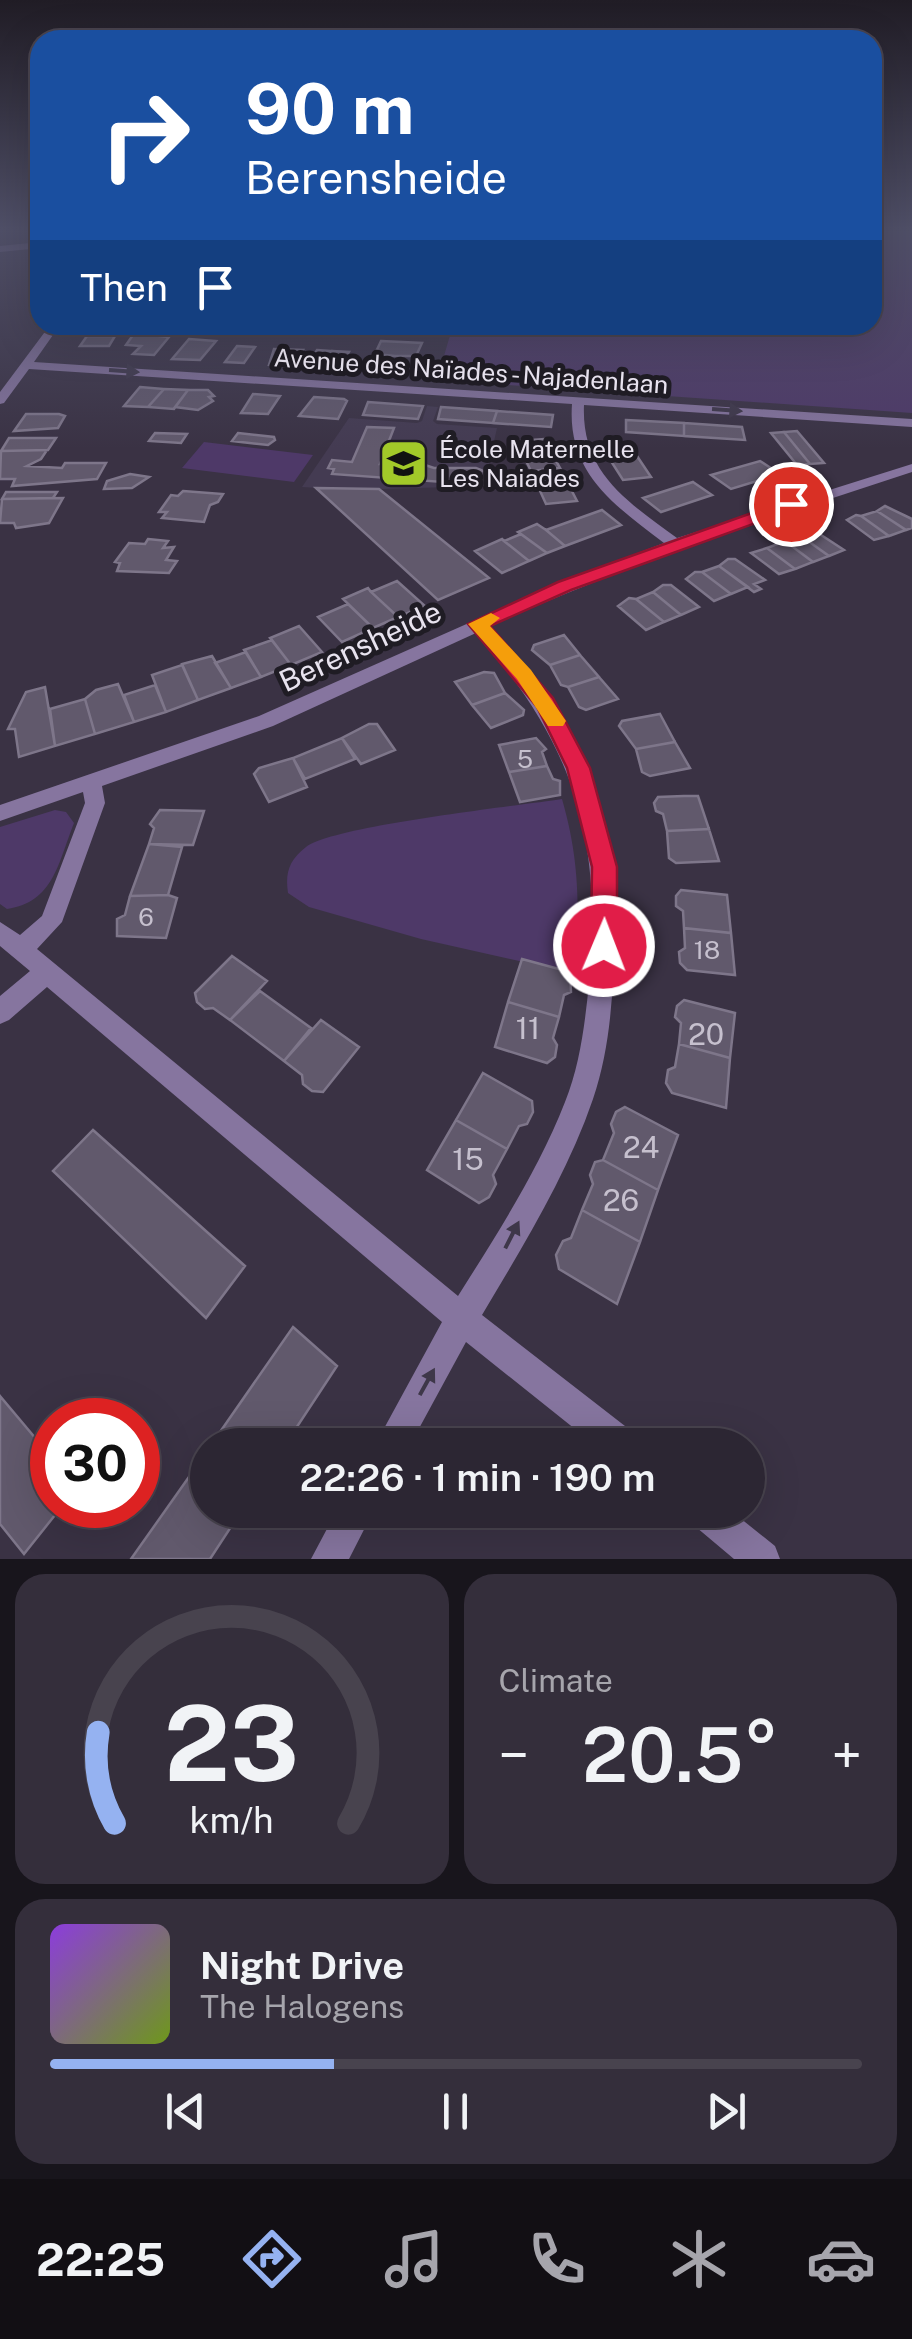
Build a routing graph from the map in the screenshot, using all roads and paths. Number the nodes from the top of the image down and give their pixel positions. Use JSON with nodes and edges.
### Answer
{"nodes":[{"id":1,"x":48,"y":335,"type":"edge"},
{"id":2,"x":26,"y":364,"type":"junction"},
{"id":3,"x":0,"y":400,"type":"edge"},
{"id":4,"x":578,"y":400,"type":"junction"},
{"id":5,"x":912,"y":423,"type":"edge"},
{"id":6,"x":912,"y":468,"type":"edge"},
{"id":7,"x":675,"y":544,"type":"junction"},
{"id":8,"x":478,"y":624,"type":"junction"},
{"id":9,"x":91,"y":783,"type":"junction"},
{"id":10,"x":0,"y":813,"type":"edge"},
{"id":11,"x":10,"y":940,"type":"edge"},
{"id":12,"x":48,"y":972,"type":"junction"},
{"id":13,"x":0,"y":1012,"type":"edge"},
{"id":14,"x":462,"y":1319,"type":"junction"},
{"id":15,"x":401,"y":1428,"type":"edge"},
{"id":16,"x":600,"y":1428,"type":"edge"},
{"id":17,"x":346,"y":1528,"type":"edge"},
{"id":18,"x":724,"y":1528,"type":"edge"},
{"id":19,"x":330,"y":1559,"type":"edge"},
{"id":20,"x":762,"y":1559,"type":"edge"}],
"edges":[{"from":1,"to":2,"type":"street"},
{"from":2,"to":3,"type":"street"},
{"from":2,"to":4,"type":"street","name":"Avenue des Naïades - Najadenlaan","one_way":true},
{"from":4,"to":5,"type":"street","name":"Avenue des Naïades - Najadenlaan","one_way":true},
{"from":4,"to":7,"type":"street"},
{"from":6,"to":7,"type":"street","name":"Berensheide"},
{"from":7,"to":8,"type":"street","name":"Berensheide"},
{"from":8,"to":9,"type":"street","name":"Berensheide"},
{"from":14,"to":8,"type":"street","one_way":true},
{"from":9,"to":10,"type":"street","name":"Berensheide"},
{"from":9,"to":11,"type":"street"},
{"from":11,"to":12,"type":"street"},
{"from":12,"to":13,"type":"street"},
{"from":12,"to":14,"type":"street"},
{"from":15,"to":14,"type":"street","one_way":true},
{"from":14,"to":16,"type":"street"},
{"from":17,"to":19,"type":"street"},
{"from":18,"to":20,"type":"street"}]}
